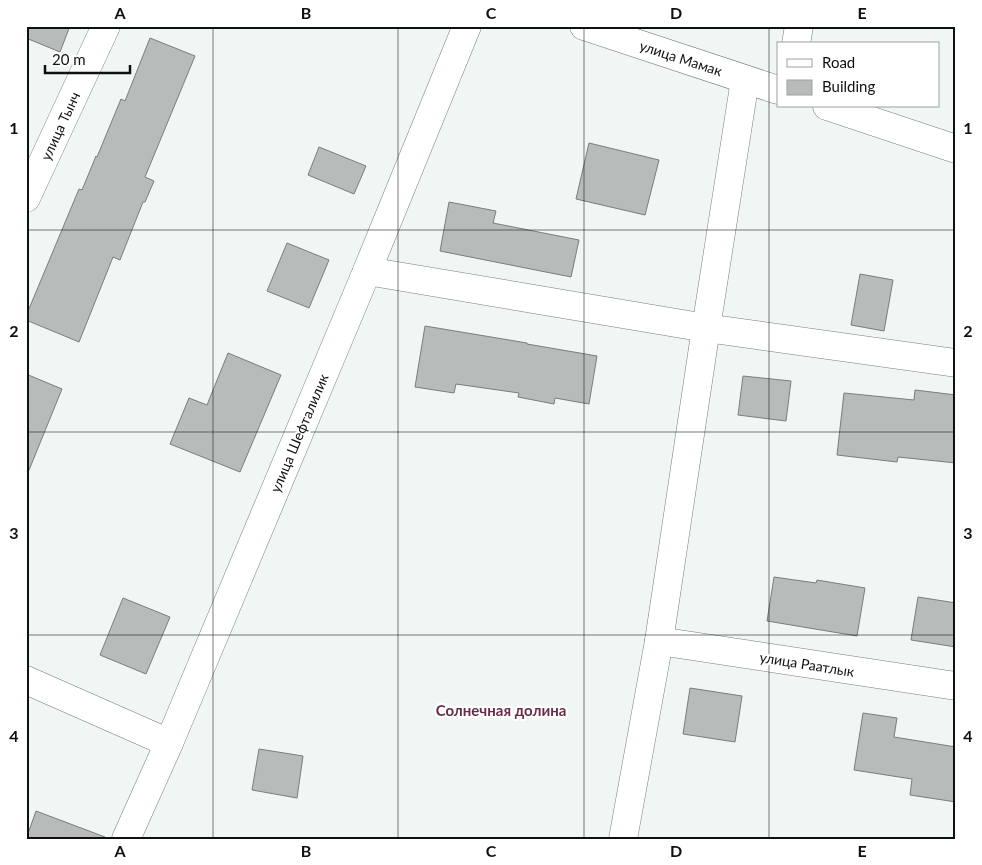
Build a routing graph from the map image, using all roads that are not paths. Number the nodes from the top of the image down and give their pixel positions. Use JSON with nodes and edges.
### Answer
{"nodes":[{"id":1,"x":106,"y":26,"type":"edge"},
{"id":2,"x":467,"y":26,"type":"edge"},
{"id":3,"x":584,"y":26,"type":"edge"},
{"id":4,"x":799,"y":26,"type":"edge"},
{"id":5,"x":796,"y":42,"type":"edge"},
{"id":6,"x":745,"y":80,"type":"junction"},
{"id":7,"x":777,"y":90,"type":"edge"},
{"id":8,"x":833,"y":108,"type":"edge"},
{"id":9,"x":956,"y":149,"type":"edge"},
{"id":10,"x":26,"y":198,"type":"edge"},
{"id":11,"x":367,"y":271,"type":"junction"},
{"id":12,"x":706,"y":328,"type":"junction"},
{"id":13,"x":956,"y":363,"type":"edge"},
{"id":14,"x":658,"y":641,"type":"junction"},
{"id":15,"x":26,"y":680,"type":"edge"},
{"id":16,"x":956,"y":686,"type":"edge"},
{"id":17,"x":169,"y":743,"type":"junction"},
{"id":18,"x":126,"y":839,"type":"edge"},
{"id":19,"x":623,"y":839,"type":"edge"}],
"edges":[{"from":1,"to":10,"type":"street","name":"улица Тынч"},
{"from":2,"to":11,"type":"street","name":"улица Шефталилик"},
{"from":3,"to":6,"type":"street","name":"улица Мамак"},
{"from":4,"to":5,"type":"street"},
{"from":6,"to":7,"type":"street","name":"улица Мамак"},
{"from":6,"to":12,"type":"street"},
{"from":8,"to":9,"type":"street"},
{"from":11,"to":12,"type":"street"},
{"from":11,"to":17,"type":"street","name":"улица Шефталилик"},
{"from":12,"to":13,"type":"street"},
{"from":12,"to":14,"type":"street"},
{"from":14,"to":16,"type":"street","name":"улица Раатлык"},
{"from":14,"to":19,"type":"street"},
{"from":15,"to":17,"type":"street"},
{"from":17,"to":18,"type":"street","name":"улица Шефталилик"}]}
